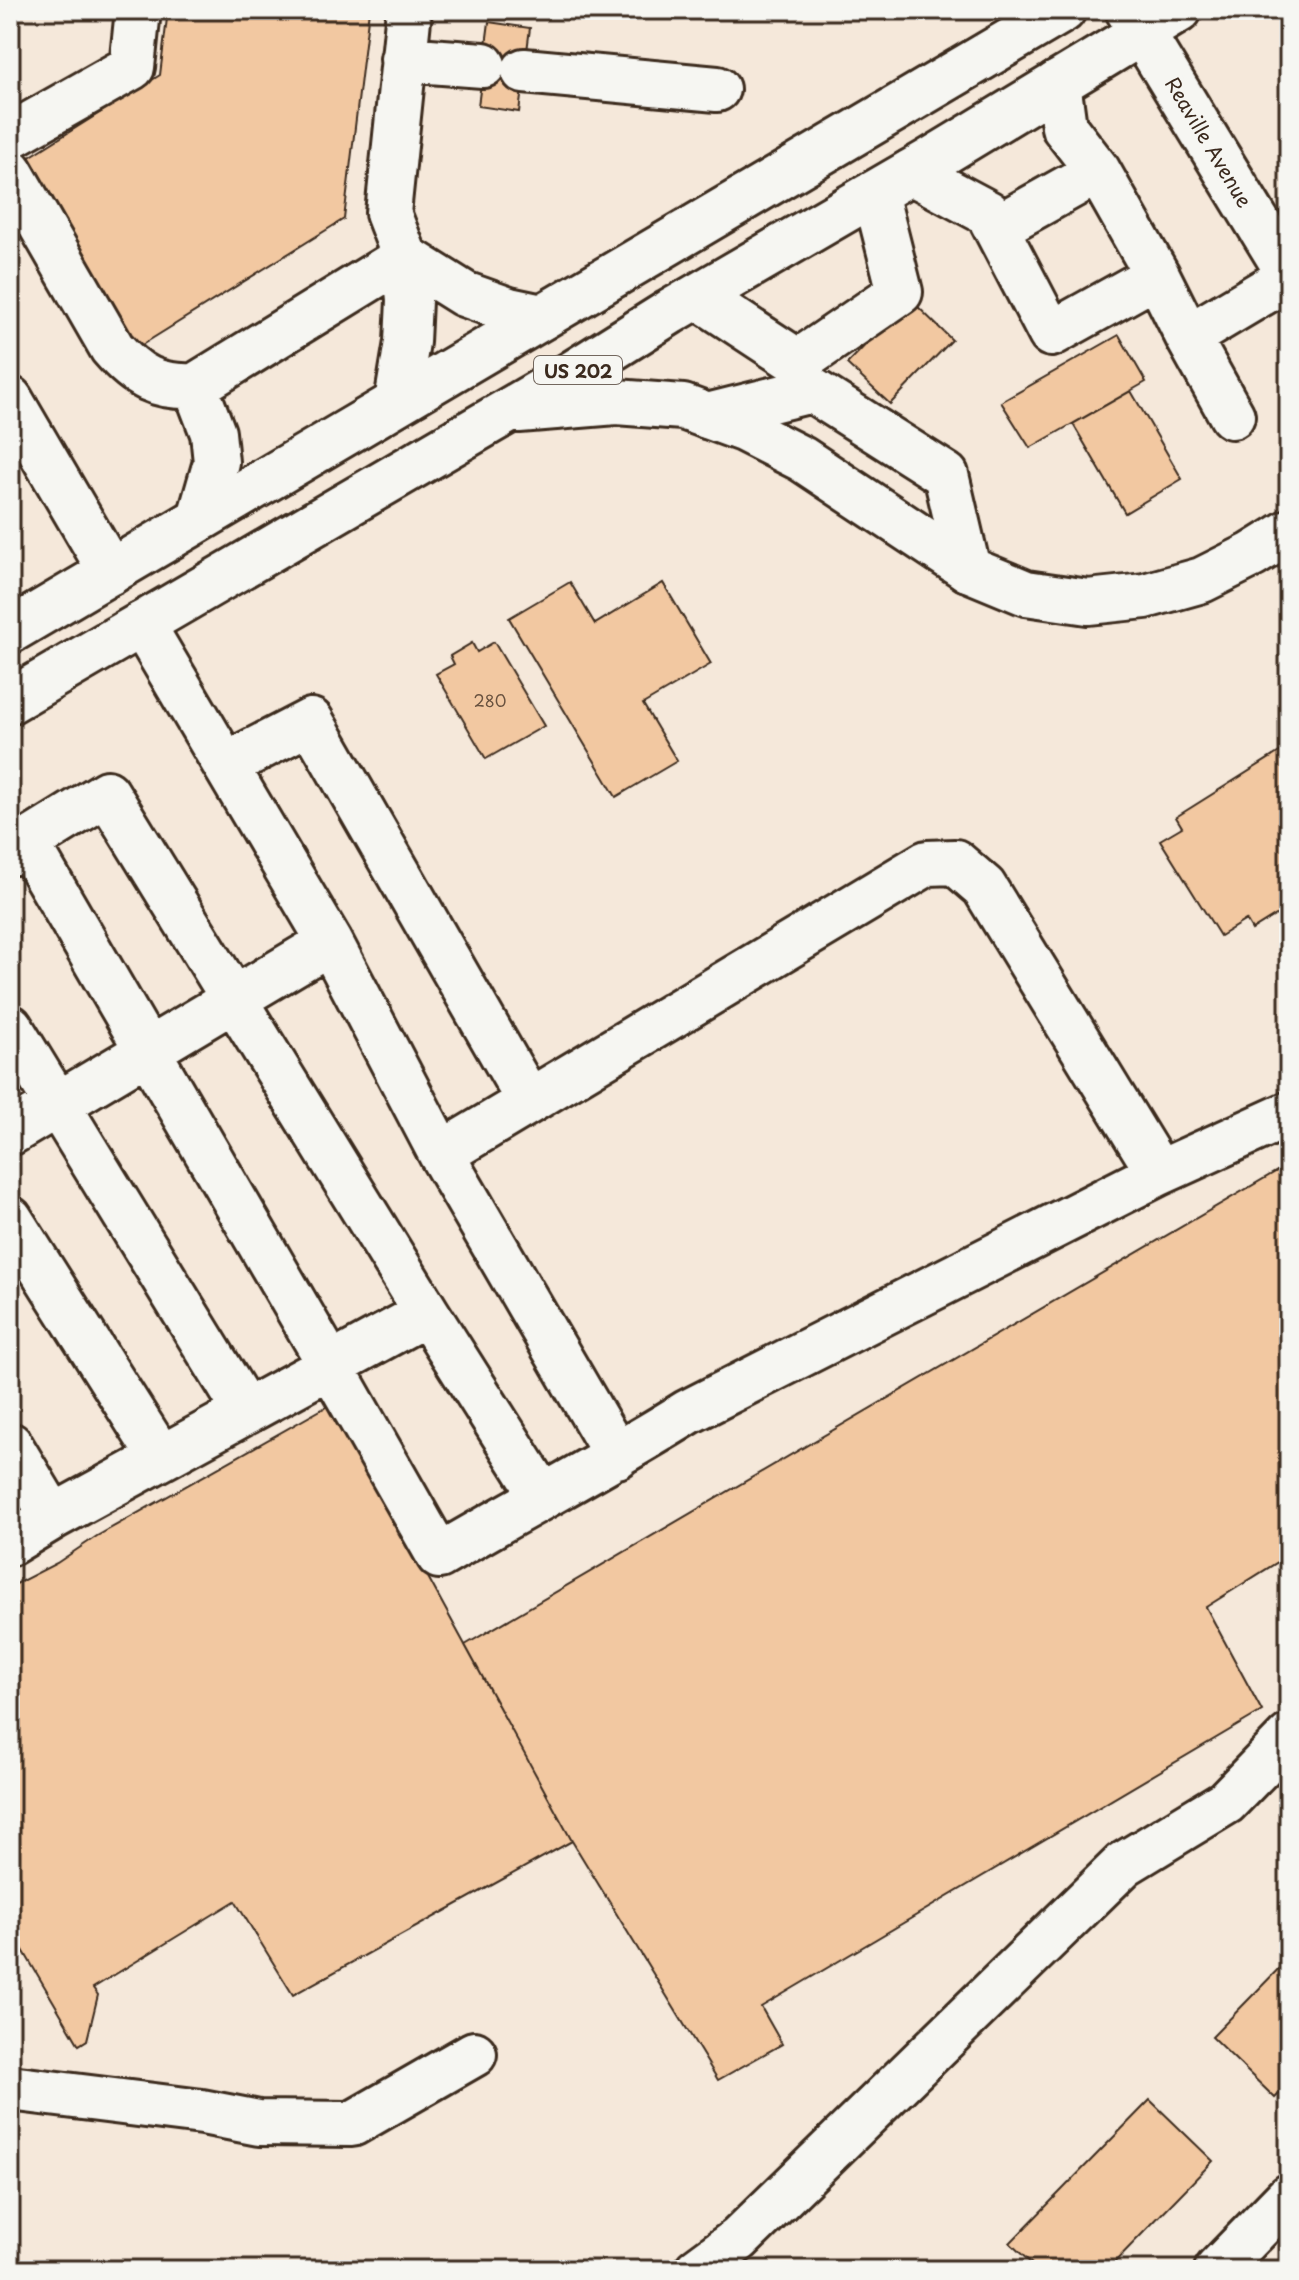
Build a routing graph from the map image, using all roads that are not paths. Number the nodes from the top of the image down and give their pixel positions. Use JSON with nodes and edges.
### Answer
{"nodes":[{"id":1,"x":138,"y":10,"type":"edge"},
{"id":2,"x":409,"y":10,"type":"edge"},
{"id":3,"x":1063,"y":10,"type":"edge"},
{"id":4,"x":1179,"y":10,"type":"edge"},
{"id":5,"x":1135,"y":21,"type":"edge"},
{"id":6,"x":403,"y":59,"type":"junction"},
{"id":7,"x":1058,"y":83,"type":"junction"},
{"id":8,"x":717,"y":89,"type":"dead end"},
{"id":9,"x":10,"y":136,"type":"edge"},
{"id":10,"x":10,"y":171,"type":"edge"},
{"id":11,"x":1098,"y":171,"type":"junction"},
{"id":12,"x":893,"y":182,"type":"junction"},
{"id":13,"x":996,"y":228,"type":"junction"},
{"id":14,"x":405,"y":257,"type":"junction"},
{"id":15,"x":1157,"y":275,"type":"junction"},
{"id":16,"x":1289,"y":275,"type":"edge"},
{"id":17,"x":699,"y":297,"type":"junction"},
{"id":18,"x":542,"y":317,"type":"junction"},
{"id":19,"x":1188,"y":337,"type":"junction"},
{"id":20,"x":805,"y":376,"type":"junction"},
{"id":21,"x":195,"y":386,"type":"junction"},
{"id":22,"x":10,"y":399,"type":"edge"},
{"id":23,"x":397,"y":402,"type":"junction"},
{"id":24,"x":505,"y":412,"type":"junction"},
{"id":25,"x":707,"y":416,"type":"junction"},
{"id":26,"x":1232,"y":416,"type":"dead end"},
{"id":27,"x":24,"y":454,"type":"edge"},
{"id":28,"x":200,"y":518,"type":"junction"},
{"id":29,"x":1289,"y":532,"type":"edge"},
{"id":30,"x":968,"y":569,"type":"junction"},
{"id":31,"x":111,"y":572,"type":"junction"},
{"id":32,"x":142,"y":624,"type":"junction"},
{"id":33,"x":10,"y":631,"type":"edge"},
{"id":34,"x":10,"y":701,"type":"edge"},
{"id":35,"x":226,"y":765,"type":"junction"},
{"id":36,"x":18,"y":848,"type":"edge"},
{"id":37,"x":330,"y":942,"type":"junction"},
{"id":38,"x":233,"y":999,"type":"junction"},
{"id":39,"x":10,"y":1027,"type":"edge"},
{"id":40,"x":148,"y":1051,"type":"junction"},
{"id":41,"x":529,"y":1101,"type":"junction"},
{"id":42,"x":57,"y":1105,"type":"junction"},
{"id":43,"x":1289,"y":1114,"type":"edge"},
{"id":44,"x":10,"y":1133,"type":"edge"},
{"id":45,"x":441,"y":1154,"type":"junction"},
{"id":46,"x":1159,"y":1173,"type":"junction"},
{"id":47,"x":10,"y":1219,"type":"edge"},
{"id":48,"x":427,"y":1313,"type":"junction"},
{"id":49,"x":331,"y":1366,"type":"junction"},
{"id":50,"x":246,"y":1412,"type":"junction"},
{"id":51,"x":10,"y":1445,"type":"edge"},
{"id":52,"x":617,"y":1456,"type":"junction"},
{"id":53,"x":161,"y":1458,"type":"junction"},
{"id":54,"x":542,"y":1495,"type":"junction"},
{"id":55,"x":53,"y":1517,"type":"junction"},
{"id":56,"x":10,"y":1543,"type":"edge"},
{"id":57,"x":1289,"y":1737,"type":"edge"},
{"id":58,"x":474,"y":2054,"type":"dead end"},
{"id":59,"x":10,"y":2088,"type":"edge"},
{"id":60,"x":1289,"y":2196,"type":"edge"},
{"id":61,"x":697,"y":2270,"type":"edge"},
{"id":62,"x":1217,"y":2270,"type":"edge"}],
"edges":[{"from":1,"to":9,"type":"main road"},
{"from":2,"to":6,"type":"main road"},
{"from":3,"to":18,"type":"main road","number":"US 202"},
{"from":4,"to":5,"type":"main road","number":"US 202"},
{"from":5,"to":7,"type":"main road","number":"US 202"},
{"from":5,"to":16,"type":"main road","name":"Reaville Avenue"},
{"from":6,"to":8,"type":"main road"},
{"from":6,"to":14,"type":"main road"},
{"from":7,"to":11,"type":"main road"},
{"from":7,"to":12,"type":"main road","number":"US 202"},
{"from":10,"to":21,"type":"main road"},
{"from":11,"to":13,"type":"main road"},
{"from":11,"to":15,"type":"main road"},
{"from":12,"to":13,"type":"main road"},
{"from":12,"to":17,"type":"main road","number":"US 202"},
{"from":12,"to":20,"type":"main road"},
{"from":13,"to":15,"type":"main road"},
{"from":14,"to":18,"type":"main road"},
{"from":14,"to":21,"type":"main road"},
{"from":14,"to":23,"type":"main road"},
{"from":15,"to":19,"type":"main road"},
{"from":16,"to":19,"type":"main road"},
{"from":17,"to":20,"type":"main road"},
{"from":17,"to":24,"type":"main road","number":"US 202"},
{"from":18,"to":23,"type":"main road","number":"US 202"},
{"from":19,"to":26,"type":"main road"},
{"from":20,"to":25,"type":"main road"},
{"from":20,"to":30,"type":"main road"},
{"from":21,"to":28,"type":"main road"},
{"from":22,"to":27,"type":"main road"},
{"from":23,"to":28,"type":"main road","number":"US 202"},
{"from":24,"to":25,"type":"main road"},
{"from":24,"to":32,"type":"main road","number":"US 202"},
{"from":25,"to":30,"type":"main road"},
{"from":27,"to":31,"type":"main road"},
{"from":28,"to":31,"type":"main road","number":"US 202"},
{"from":29,"to":30,"type":"main road"},
{"from":31,"to":33,"type":"main road","number":"US 202"},
{"from":32,"to":34,"type":"main road","number":"US 202"},
{"from":32,"to":35,"type":"main road"},
{"from":35,"to":37,"type":"main road"},
{"from":35,"to":41,"type":"main road"},
{"from":36,"to":38,"type":"main road"},
{"from":36,"to":40,"type":"main road"},
{"from":37,"to":38,"type":"main road"},
{"from":37,"to":45,"type":"main road"},
{"from":38,"to":40,"type":"main road"},
{"from":38,"to":48,"type":"main road"},
{"from":39,"to":42,"type":"main road"},
{"from":40,"to":42,"type":"main road"},
{"from":40,"to":49,"type":"main road"},
{"from":41,"to":45,"type":"main road"},
{"from":41,"to":46,"type":"main road"},
{"from":42,"to":44,"type":"main road"},
{"from":42,"to":50,"type":"main road"},
{"from":43,"to":46,"type":"main road"},
{"from":45,"to":52,"type":"main road"},
{"from":46,"to":52,"type":"main road"},
{"from":47,"to":53,"type":"main road"},
{"from":48,"to":49,"type":"main road"},
{"from":48,"to":54,"type":"main road"},
{"from":49,"to":50,"type":"main road"},
{"from":49,"to":54,"type":"main road"},
{"from":50,"to":53,"type":"main road"},
{"from":51,"to":55,"type":"main road"},
{"from":52,"to":54,"type":"main road"},
{"from":53,"to":55,"type":"main road"},
{"from":55,"to":56,"type":"main road"},
{"from":57,"to":61,"type":"main road"},
{"from":58,"to":59,"type":"main road"},
{"from":60,"to":62,"type":"main road"}]}
